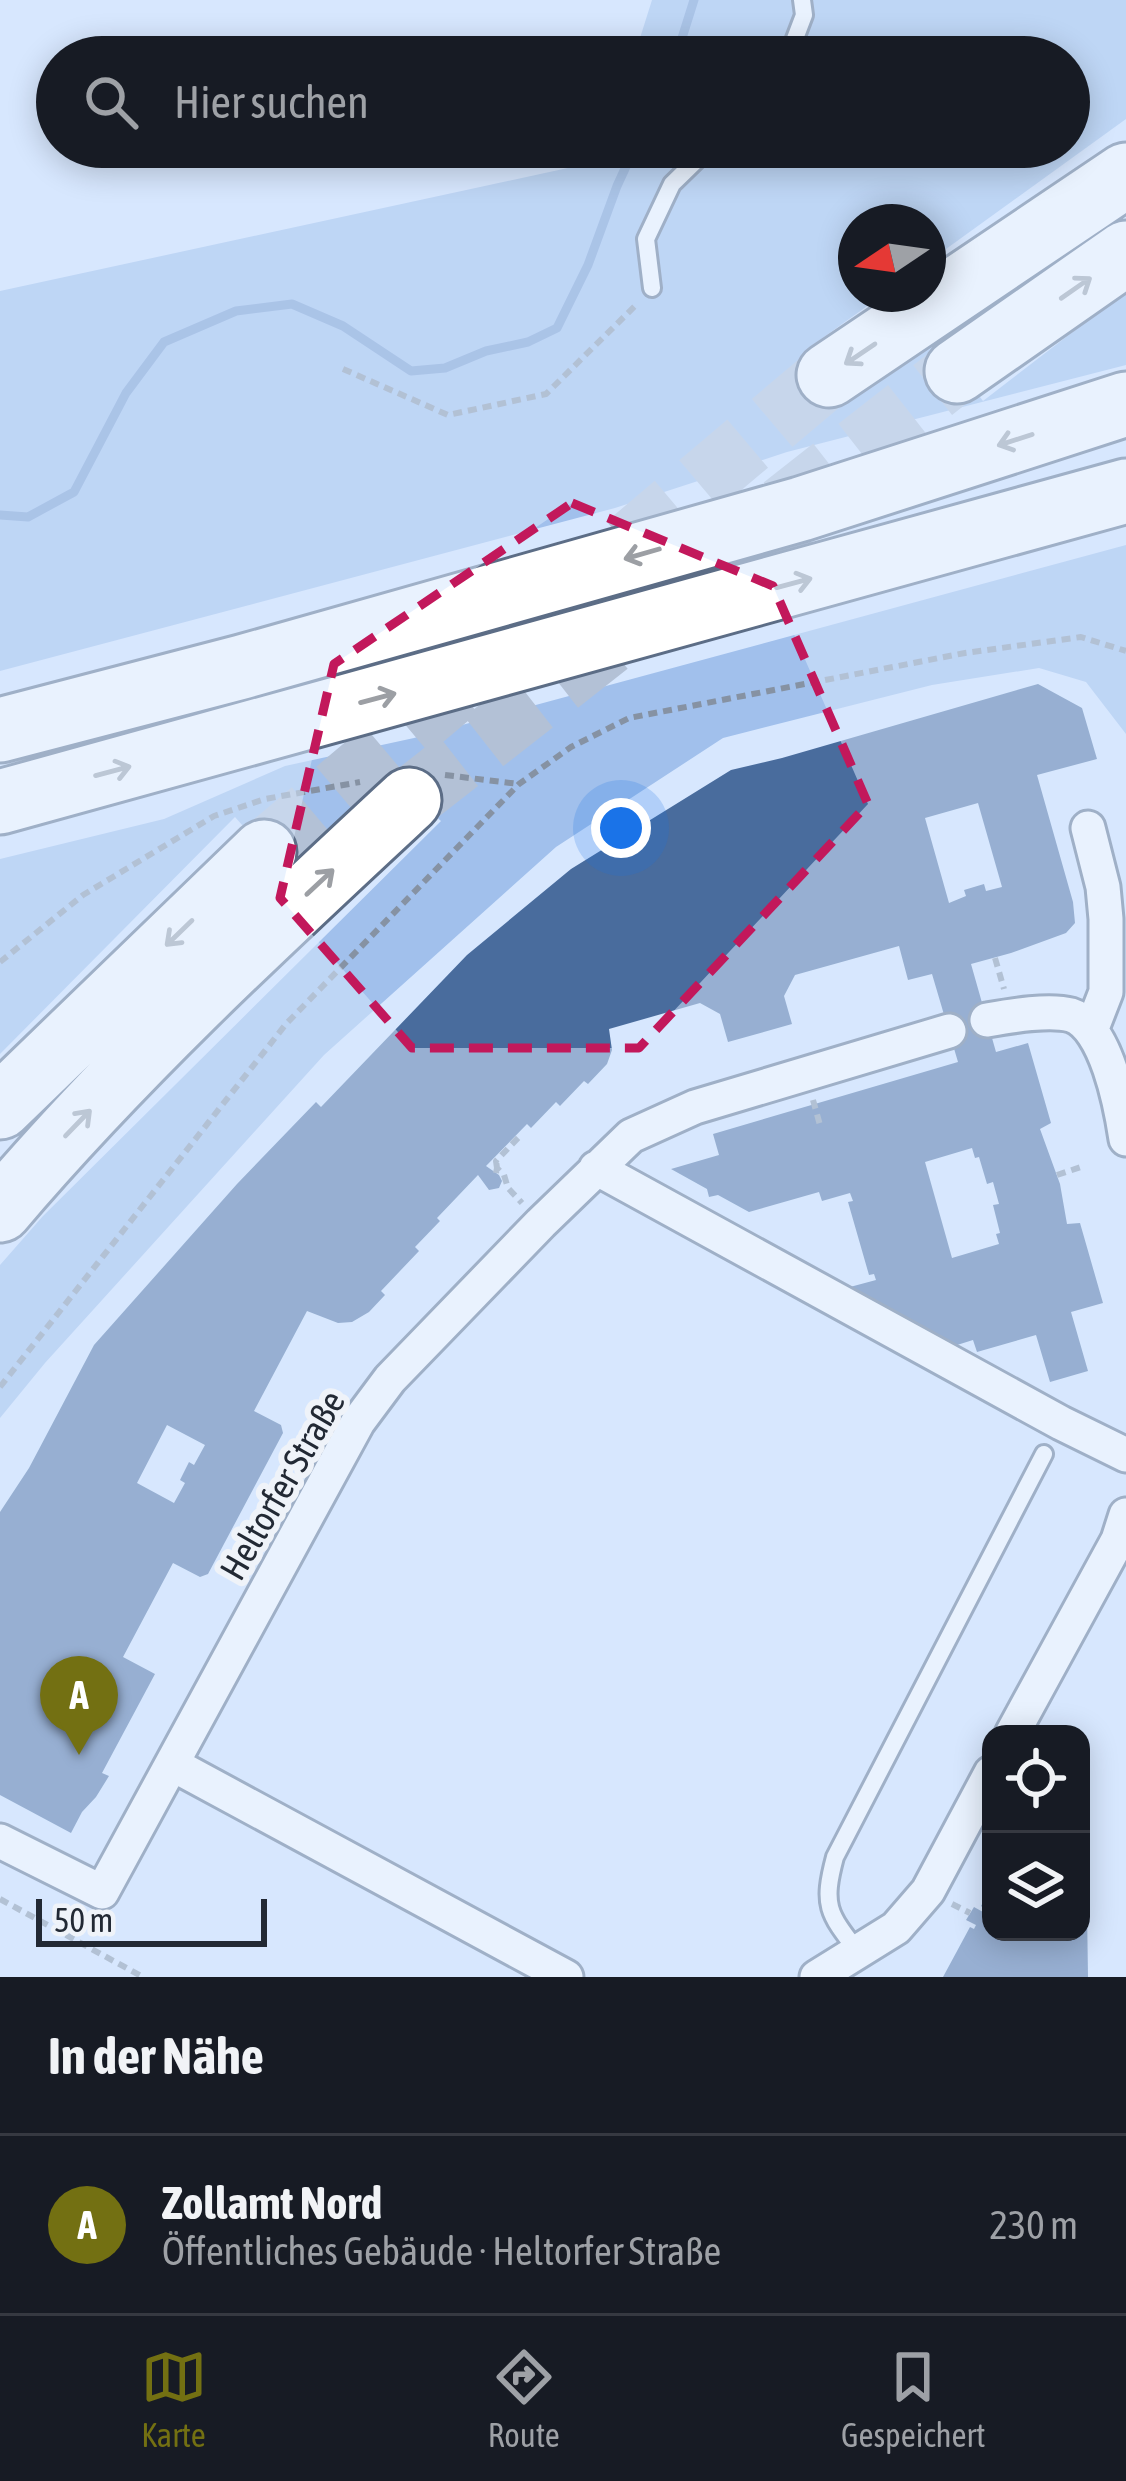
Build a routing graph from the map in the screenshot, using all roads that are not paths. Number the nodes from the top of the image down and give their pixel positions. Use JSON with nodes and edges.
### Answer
{"nodes":[{"id":1,"x":802,"y":0,"type":"edge"},
{"id":2,"x":796,"y":36,"type":"edge"},
{"id":3,"x":688,"y":168,"type":"edge"},
{"id":4,"x":1126,"y":175,"type":"edge"},
{"id":5,"x":1126,"y":253,"type":"edge"},
{"id":6,"x":652,"y":288,"type":"road end"},
{"id":7,"x":957,"y":371,"type":"tunnel mouth"},
{"id":8,"x":830,"y":375,"type":"tunnel mouth"},
{"id":9,"x":1126,"y":404,"type":"edge"},
{"id":10,"x":1126,"y":491,"type":"edge"},
{"id":11,"x":0,"y":730,"type":"edge"},
{"id":12,"x":409,"y":800,"type":"tunnel mouth"},
{"id":13,"x":0,"y":802,"type":"edge"},
{"id":14,"x":1088,"y":828,"type":"dead end"},
{"id":15,"x":264,"y":852,"type":"tunnel mouth"},
{"id":16,"x":987,"y":1020,"type":"dead end"},
{"id":17,"x":1091,"y":1028,"type":"junction"},
{"id":18,"x":949,"y":1031,"type":"dead end"},
{"id":19,"x":0,"y":1106,"type":"edge"},
{"id":20,"x":1126,"y":1139,"type":"edge"},
{"id":21,"x":596,"y":1168,"type":"junction"},
{"id":22,"x":0,"y":1210,"type":"edge"},
{"id":23,"x":1053,"y":1438,"type":"junction"},
{"id":24,"x":1126,"y":1455,"type":"edge"},
{"id":25,"x":1126,"y":1515,"type":"edge"},
{"id":26,"x":1017,"y":1725,"type":"edge"},
{"id":27,"x":172,"y":1764,"type":"junction"},
{"id":28,"x":982,"y":1790,"type":"edge"},
{"id":29,"x":0,"y":1841,"type":"edge"},
{"id":30,"x":858,"y":1952,"type":"junction"},
{"id":31,"x":566,"y":1977,"type":"edge"},
{"id":32,"x":817,"y":1977,"type":"edge"}],
"edges":[{"from":1,"to":2,"type":"lane"},
{"from":3,"to":6,"type":"lane"},
{"from":4,"to":8,"type":"highway","one_way":true},
{"from":7,"to":5,"type":"highway","one_way":true},
{"from":9,"to":11,"type":"highway","one_way":true},
{"from":13,"to":10,"type":"highway","one_way":true},
{"from":22,"to":12,"type":"highway","one_way":true},
{"from":14,"to":17,"type":"street"},
{"from":15,"to":19,"type":"highway","one_way":true},
{"from":16,"to":17,"type":"street"},
{"from":17,"to":20,"type":"street"},
{"from":18,"to":21,"type":"street","name":"Heltorfer Straße"},
{"from":21,"to":23,"type":"street"},
{"from":21,"to":27,"type":"street","name":"Heltorfer Straße"},
{"from":23,"to":24,"type":"street"},
{"from":23,"to":30,"type":"lane"},
{"from":25,"to":26,"type":"street"},
{"from":27,"to":29,"type":"street","name":"Heltorfer Straße"},
{"from":27,"to":31,"type":"street"},
{"from":28,"to":30,"type":"street"},
{"from":30,"to":32,"type":"street"}]}
